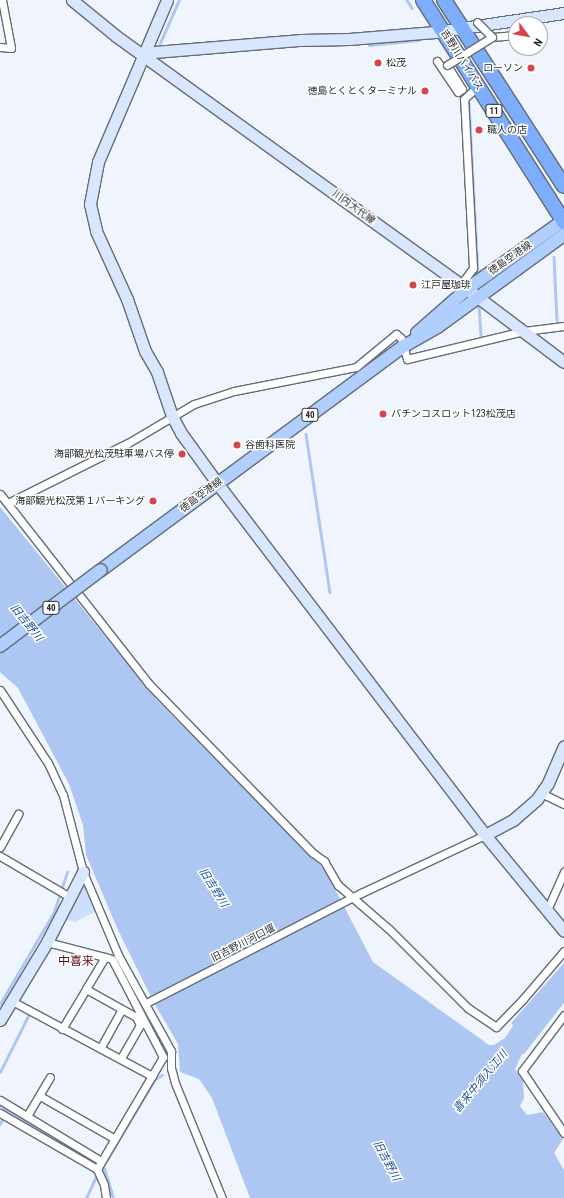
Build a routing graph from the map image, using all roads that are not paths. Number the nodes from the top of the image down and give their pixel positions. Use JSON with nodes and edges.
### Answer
{"nodes":[{"id":1,"x":2,"y":0,"type":"edge"},
{"id":2,"x":72,"y":0,"type":"edge"},
{"id":3,"x":167,"y":0,"type":"edge"},
{"id":4,"x":423,"y":0,"type":"edge"},
{"id":5,"x":444,"y":0,"type":"edge"},
{"id":6,"x":564,"y":13,"type":"edge"},
{"id":7,"x":477,"y":22,"type":"dead end"},
{"id":8,"x":462,"y":27,"type":"junction"},
{"id":9,"x":443,"y":31,"type":"junction"},
{"id":10,"x":508,"y":36,"type":"edge"},
{"id":11,"x":492,"y":39,"type":"junction"},
{"id":12,"x":508,"y":39,"type":"edge"},
{"id":13,"x":0,"y":47,"type":"edge"},
{"id":14,"x":142,"y":53,"type":"junction"},
{"id":15,"x":437,"y":61,"type":"dead end"},
{"id":16,"x":478,"y":86,"type":"junction"},
{"id":17,"x":564,"y":186,"type":"edge"},
{"id":18,"x":564,"y":225,"type":"edge"},
{"id":19,"x":464,"y":286,"type":"junction"},
{"id":20,"x":478,"y":296,"type":"junction"},
{"id":21,"x":564,"y":326,"type":"edge"},
{"id":22,"x":524,"y":331,"type":"junction"},
{"id":23,"x":404,"y":346,"type":"junction"},
{"id":24,"x":564,"y":362,"type":"edge"},
{"id":25,"x":172,"y":416,"type":"junction"},
{"id":26,"x":217,"y":483,"type":"junction"},
{"id":27,"x":0,"y":494,"type":"edge"},
{"id":28,"x":8,"y":503,"type":"junction"},
{"id":29,"x":0,"y":646,"type":"edge"},
{"id":30,"x":0,"y":690,"type":"edge"},
{"id":31,"x":564,"y":746,"type":"edge"},
{"id":32,"x":541,"y":793,"type":"junction"},
{"id":33,"x":564,"y":804,"type":"edge"},
{"id":34,"x":18,"y":814,"type":"dead end"},
{"id":35,"x":485,"y":835,"type":"junction"},
{"id":36,"x":0,"y":847,"type":"edge"},
{"id":37,"x":0,"y":856,"type":"edge"},
{"id":38,"x":82,"y":872,"type":"junction"},
{"id":39,"x":564,"y":872,"type":"edge"},
{"id":40,"x":70,"y":897,"type":"junction"},
{"id":41,"x":350,"y":900,"type":"junction"},
{"id":42,"x":547,"y":910,"type":"junction"},
{"id":43,"x":564,"y":931,"type":"edge"},
{"id":44,"x":47,"y":942,"type":"junction"},
{"id":45,"x":564,"y":951,"type":"edge"},
{"id":46,"x":112,"y":957,"type":"junction"},
{"id":47,"x":86,"y":989,"type":"junction"},
{"id":48,"x":12,"y":1001,"type":"junction"},
{"id":49,"x":147,"y":1002,"type":"junction"},
{"id":50,"x":122,"y":1009,"type":"junction"},
{"id":51,"x":564,"y":1015,"type":"edge"},
{"id":52,"x":0,"y":1020,"type":"edge"},
{"id":53,"x":62,"y":1029,"type":"junction"},
{"id":54,"x":101,"y":1047,"type":"junction"},
{"id":55,"x":121,"y":1058,"type":"junction"},
{"id":56,"x":152,"y":1076,"type":"junction"},
{"id":57,"x":50,"y":1077,"type":"dead end"},
{"id":58,"x":40,"y":1096,"type":"junction"},
{"id":59,"x":0,"y":1100,"type":"edge"},
{"id":60,"x":0,"y":1113,"type":"edge"},
{"id":61,"x":27,"y":1116,"type":"junction"},
{"id":62,"x":564,"y":1133,"type":"edge"},
{"id":63,"x":115,"y":1139,"type":"junction"},
{"id":64,"x":101,"y":1162,"type":"junction"},
{"id":65,"x":97,"y":1169,"type":"junction"},
{"id":66,"x":106,"y":1198,"type":"edge"},
{"id":67,"x":222,"y":1198,"type":"edge"}],
"edges":[{"from":1,"to":13,"type":"street"},
{"from":2,"to":14,"type":"street","name":"川内大代線"},
{"from":3,"to":14,"type":"street"},
{"from":4,"to":9,"type":"highway","name":"吉野川バイパス","number":"11"},
{"from":5,"to":8,"type":"highway","name":"吉野川バイパス","number":"11"},
{"from":6,"to":8,"type":"street"},
{"from":7,"to":11,"type":"street","bridge":true},
{"from":8,"to":9,"type":"street"},
{"from":8,"to":17,"type":"highway","name":"吉野川バイパス","number":"11"},
{"from":9,"to":14,"type":"street"},
{"from":9,"to":16,"type":"highway","name":"吉野川バイパス","number":"11"},
{"from":10,"to":11,"type":"street"},
{"from":11,"to":12,"type":"street"},
{"from":11,"to":15,"type":"street","bridge":true},
{"from":14,"to":19,"type":"street","name":"川内大代線"},
{"from":14,"to":25,"type":"street"},
{"from":16,"to":18,"type":"highway","name":"吉野川バイパス","number":"11"},
{"from":16,"to":19,"type":"street"},
{"from":18,"to":19,"type":"main road","name":"徳島空港線","number":"40"},
{"from":18,"to":20,"type":"main road","name":"徳島空港線","number":"40"},
{"from":19,"to":20,"type":"street","name":"川内大代線"},
{"from":19,"to":23,"type":"main road","name":"徳島空港線","number":"40"},
{"from":20,"to":22,"type":"street","name":"川内大代線"},
{"from":20,"to":23,"type":"main road","name":"徳島空港線","number":"40"},
{"from":21,"to":22,"type":"street"},
{"from":22,"to":23,"type":"street"},
{"from":22,"to":24,"type":"street","name":"川内大代線"},
{"from":23,"to":25,"type":"street"},
{"from":23,"to":26,"type":"main road","name":"徳島空港線","number":"40"},
{"from":25,"to":26,"type":"street"},
{"from":25,"to":28,"type":"street"},
{"from":26,"to":29,"type":"main road","name":"徳島空港線","number":"40","bridge":true},
{"from":26,"to":35,"type":"street"},
{"from":27,"to":28,"type":"street"},
{"from":28,"to":41,"type":"street"},
{"from":30,"to":38,"type":"street"},
{"from":31,"to":32,"type":"street"},
{"from":32,"to":33,"type":"street"},
{"from":32,"to":35,"type":"street"},
{"from":34,"to":36,"type":"street"},
{"from":35,"to":41,"type":"street","name":"旧吉野川河口堰"},
{"from":35,"to":42,"type":"street"},
{"from":37,"to":40,"type":"street"},
{"from":38,"to":40,"type":"street"},
{"from":38,"to":46,"type":"street"},
{"from":39,"to":42,"type":"street"},
{"from":40,"to":44,"type":"street"},
{"from":41,"to":45,"type":"street"},
{"from":41,"to":49,"type":"street","name":"旧吉野川河口堰"},
{"from":42,"to":43,"type":"street"},
{"from":44,"to":46,"type":"street"},
{"from":44,"to":48,"type":"street"},
{"from":46,"to":47,"type":"street"},
{"from":46,"to":49,"type":"street"},
{"from":46,"to":56,"type":"street"},
{"from":47,"to":50,"type":"street"},
{"from":47,"to":53,"type":"street"},
{"from":48,"to":52,"type":"street"},
{"from":48,"to":53,"type":"street"},
{"from":49,"to":67,"type":"street"},
{"from":50,"to":54,"type":"street"},
{"from":50,"to":55,"type":"street"},
{"from":51,"to":62,"type":"street"},
{"from":53,"to":54,"type":"street"},
{"from":54,"to":55,"type":"street"},
{"from":55,"to":56,"type":"street"},
{"from":56,"to":63,"type":"street"},
{"from":57,"to":58,"type":"street"},
{"from":58,"to":61,"type":"street"},
{"from":58,"to":63,"type":"street"},
{"from":59,"to":61,"type":"street"},
{"from":60,"to":65,"type":"street"},
{"from":61,"to":64,"type":"street"},
{"from":63,"to":64,"type":"street"},
{"from":64,"to":65,"type":"street"},
{"from":65,"to":66,"type":"street"}]}
